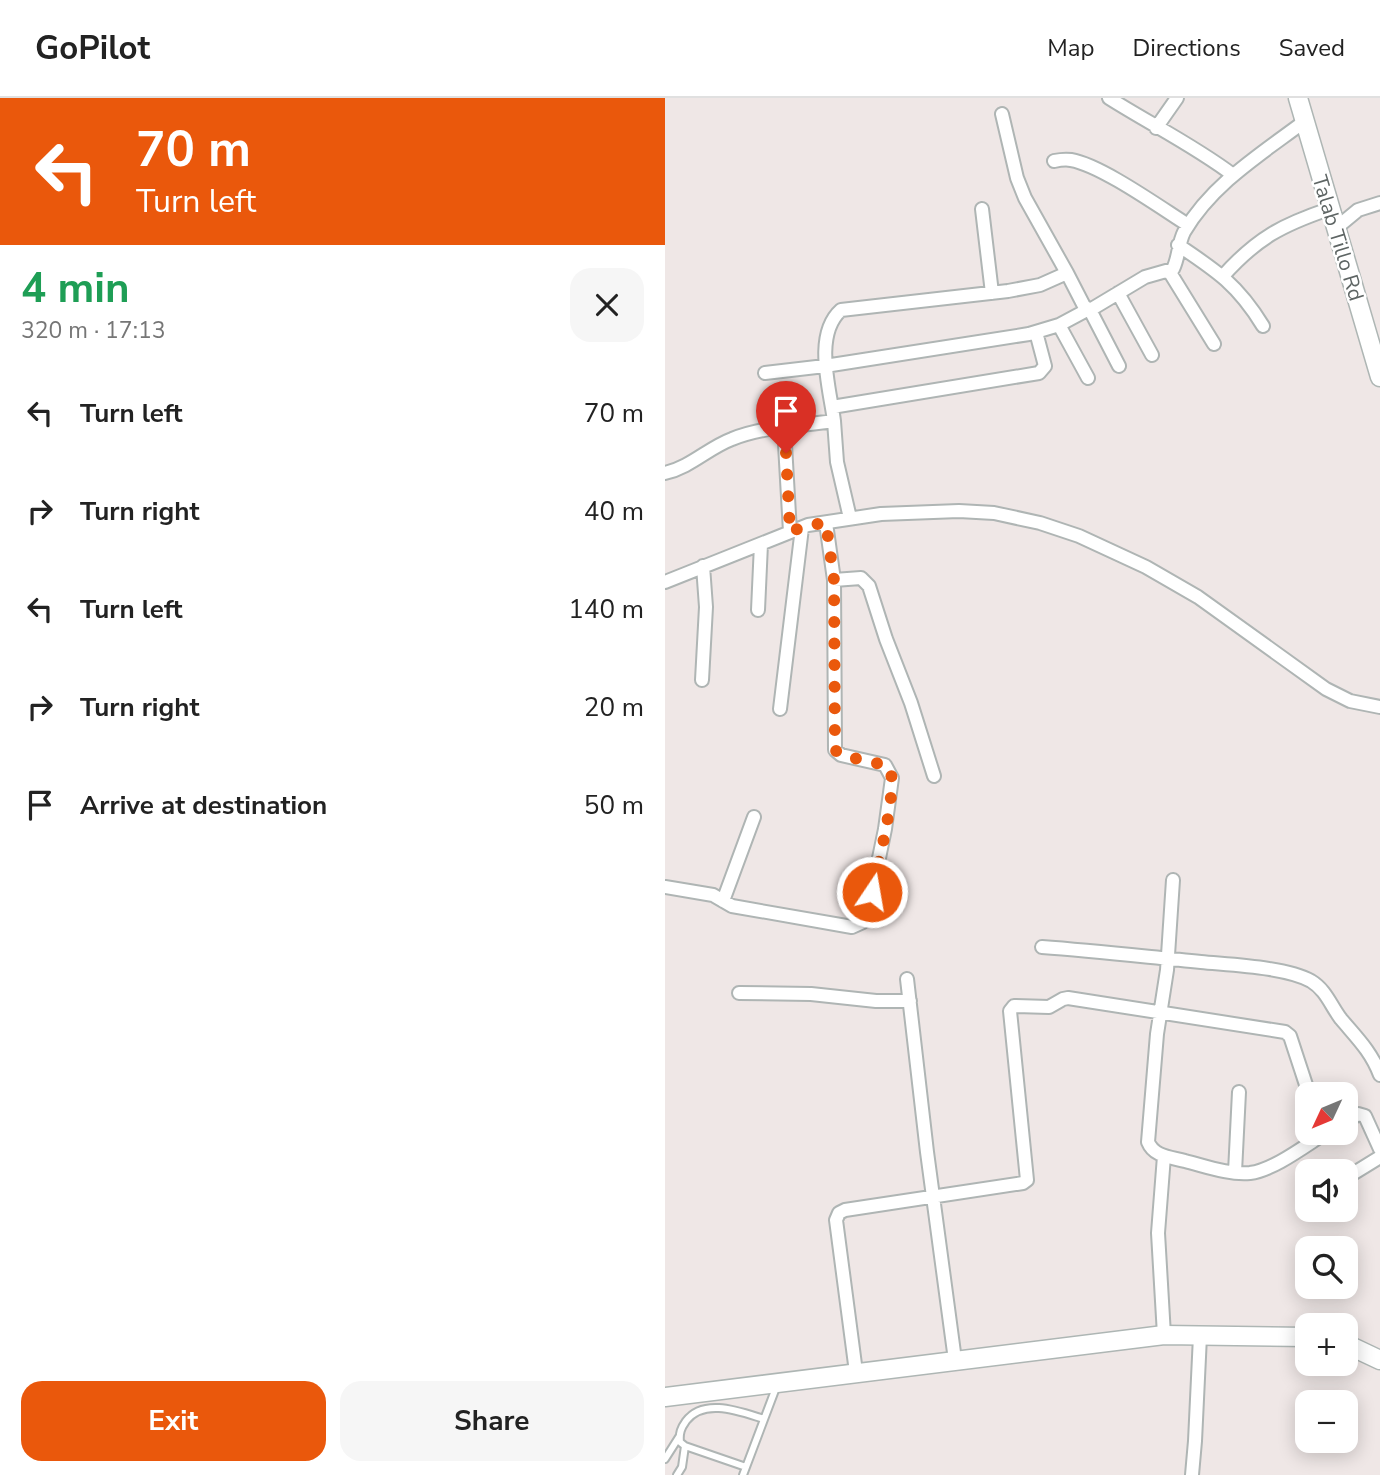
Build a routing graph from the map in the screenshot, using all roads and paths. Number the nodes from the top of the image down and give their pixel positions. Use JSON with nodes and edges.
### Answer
{"nodes":[{"id":1,"x":1109,"y":98,"type":"edge"},
{"id":2,"x":1177,"y":98,"type":"edge"},
{"id":3,"x":1298,"y":98,"type":"edge"},
{"id":4,"x":1002,"y":114,"type":"dead end"},
{"id":5,"x":1305,"y":121,"type":"junction"},
{"id":6,"x":1156,"y":128,"type":"junction"},
{"id":7,"x":1054,"y":161,"type":"dead end"},
{"id":8,"x":1233,"y":175,"type":"junction"},
{"id":9,"x":1380,"y":203,"type":"edge"},
{"id":10,"x":982,"y":209,"type":"dead end"},
{"id":11,"x":1329,"y":209,"type":"junction"},
{"id":12,"x":1188,"y":225,"type":"junction"},
{"id":13,"x":1335,"y":229,"type":"junction"},
{"id":14,"x":1178,"y":246,"type":"junction"},
{"id":15,"x":1169,"y":271,"type":"junction"},
{"id":16,"x":1067,"y":273,"type":"junction"},
{"id":17,"x":1223,"y":276,"type":"junction"},
{"id":18,"x":992,"y":293,"type":"junction"},
{"id":19,"x":1118,"y":293,"type":"junction"},
{"id":20,"x":1088,"y":310,"type":"junction"},
{"id":21,"x":1059,"y":325,"type":"junction"},
{"id":22,"x":1263,"y":326,"type":"dead end"},
{"id":23,"x":1036,"y":332,"type":"junction"},
{"id":24,"x":1214,"y":344,"type":"dead end"},
{"id":25,"x":1151,"y":355,"type":"dead end"},
{"id":26,"x":825,"y":366,"type":"junction"},
{"id":27,"x":1119,"y":366,"type":"dead end"},
{"id":28,"x":765,"y":373,"type":"dead end"},
{"id":29,"x":1380,"y":377,"type":"edge"},
{"id":30,"x":1088,"y":378,"type":"dead end"},
{"id":31,"x":833,"y":414,"type":"junction"},
{"id":32,"x":784,"y":426,"type":"junction"},
{"id":33,"x":665,"y":473,"type":"edge"},
{"id":34,"x":850,"y":518,"type":"junction"},
{"id":35,"x":826,"y":523,"type":"junction"},
{"id":36,"x":796,"y":530,"type":"junction"},
{"id":37,"x":761,"y":544,"type":"junction"},
{"id":38,"x":702,"y":566,"type":"junction"},
{"id":39,"x":834,"y":580,"type":"junction"},
{"id":40,"x":665,"y":582,"type":"edge"},
{"id":41,"x":758,"y":610,"type":"dead end"},
{"id":42,"x":702,"y":680,"type":"dead end"},
{"id":43,"x":1380,"y":707,"type":"edge"},
{"id":44,"x":780,"y":709,"type":"dead end"},
{"id":45,"x":933,"y":776,"type":"dead end"},
{"id":46,"x":754,"y":817,"type":"dead end"},
{"id":47,"x":1173,"y":880,"type":"dead end"},
{"id":48,"x":665,"y":887,"type":"edge"},
{"id":49,"x":723,"y":901,"type":"junction"},
{"id":50,"x":1042,"y":947,"type":"dead end"},
{"id":51,"x":1167,"y":965,"type":"junction"},
{"id":52,"x":907,"y":979,"type":"dead end"},
{"id":53,"x":739,"y":993,"type":"dead end"},
{"id":54,"x":910,"y":1001,"type":"junction"},
{"id":55,"x":1160,"y":1013,"type":"junction"},
{"id":56,"x":1380,"y":1075,"type":"edge"},
{"id":57,"x":1305,"y":1082,"type":"edge"},
{"id":58,"x":1239,"y":1092,"type":"dead end"},
{"id":59,"x":1358,"y":1114,"type":"edge"},
{"id":60,"x":1304,"y":1145,"type":"edge"},
{"id":61,"x":1380,"y":1149,"type":"edge"},
{"id":62,"x":1164,"y":1156,"type":"junction"},
{"id":63,"x":1380,"y":1157,"type":"edge"},
{"id":64,"x":1358,"y":1171,"type":"edge"},
{"id":65,"x":1235,"y":1172,"type":"junction"},
{"id":66,"x":933,"y":1198,"type":"junction"},
{"id":67,"x":1164,"y":1335,"type":"junction"},
{"id":68,"x":1200,"y":1336,"type":"junction"},
{"id":69,"x":1295,"y":1337,"type":"edge"},
{"id":70,"x":1358,"y":1350,"type":"edge"},
{"id":71,"x":955,"y":1360,"type":"junction"},
{"id":72,"x":1380,"y":1360,"type":"edge"},
{"id":73,"x":856,"y":1373,"type":"junction"},
{"id":74,"x":778,"y":1383,"type":"junction"},
{"id":75,"x":665,"y":1397,"type":"edge"},
{"id":76,"x":764,"y":1419,"type":"junction"},
{"id":77,"x":679,"y":1437,"type":"junction"},
{"id":78,"x":685,"y":1446,"type":"junction"},
{"id":79,"x":665,"y":1459,"type":"edge"},
{"id":80,"x":746,"y":1467,"type":"junction"},
{"id":81,"x":677,"y":1475,"type":"edge"},
{"id":82,"x":743,"y":1475,"type":"edge"},
{"id":83,"x":1192,"y":1475,"type":"edge"}],
"edges":[{"from":1,"to":6,"type":"street"},
{"from":2,"to":6,"type":"street"},
{"from":3,"to":5,"type":"street","name":"Talab Tillo Rd"},
{"from":4,"to":16,"type":"street"},
{"from":5,"to":8,"type":"street"},
{"from":5,"to":11,"type":"street","name":"Talab Tillo Rd"},
{"from":6,"to":8,"type":"street"},
{"from":7,"to":12,"type":"street"},
{"from":8,"to":12,"type":"street"},
{"from":9,"to":13,"type":"street"},
{"from":10,"to":18,"type":"street"},
{"from":11,"to":13,"type":"street","name":"Talab Tillo Rd"},
{"from":11,"to":17,"type":"street"},
{"from":12,"to":14,"type":"street"},
{"from":13,"to":29,"type":"street","name":"Talab Tillo Rd"},
{"from":14,"to":15,"type":"street"},
{"from":14,"to":17,"type":"street"},
{"from":15,"to":19,"type":"street"},
{"from":15,"to":24,"type":"street"},
{"from":16,"to":18,"type":"street"},
{"from":16,"to":20,"type":"street"},
{"from":17,"to":22,"type":"street"},
{"from":18,"to":26,"type":"street"},
{"from":19,"to":20,"type":"street"},
{"from":19,"to":25,"type":"street"},
{"from":20,"to":21,"type":"street"},
{"from":20,"to":27,"type":"street"},
{"from":21,"to":23,"type":"street"},
{"from":21,"to":30,"type":"street"},
{"from":23,"to":26,"type":"street"},
{"from":23,"to":31,"type":"street"},
{"from":26,"to":28,"type":"street"},
{"from":26,"to":31,"type":"street"},
{"from":31,"to":32,"type":"street"},
{"from":31,"to":34,"type":"street"},
{"from":32,"to":33,"type":"street"},
{"from":32,"to":36,"type":"street"},
{"from":34,"to":35,"type":"street"},
{"from":34,"to":43,"type":"street"},
{"from":35,"to":36,"type":"street"},
{"from":35,"to":39,"type":"street"},
{"from":36,"to":37,"type":"street"},
{"from":36,"to":44,"type":"street"},
{"from":37,"to":38,"type":"street"},
{"from":37,"to":41,"type":"street"},
{"from":38,"to":40,"type":"street"},
{"from":38,"to":42,"type":"street"},
{"from":39,"to":45,"type":"street"},
{"from":39,"to":49,"type":"street"},
{"from":46,"to":49,"type":"street"},
{"from":47,"to":51,"type":"street"},
{"from":48,"to":49,"type":"street"},
{"from":50,"to":51,"type":"street"},
{"from":51,"to":55,"type":"street"},
{"from":51,"to":56,"type":"street"},
{"from":52,"to":54,"type":"street"},
{"from":53,"to":54,"type":"street"},
{"from":54,"to":66,"type":"street"},
{"from":55,"to":57,"type":"street"},
{"from":55,"to":62,"type":"street"},
{"from":55,"to":66,"type":"street"},
{"from":58,"to":65,"type":"street"},
{"from":59,"to":61,"type":"street"},
{"from":60,"to":65,"type":"street"},
{"from":62,"to":65,"type":"street"},
{"from":62,"to":67,"type":"street"},
{"from":63,"to":64,"type":"street"},
{"from":66,"to":71,"type":"street"},
{"from":66,"to":73,"type":"street"},
{"from":67,"to":68,"type":"street"},
{"from":67,"to":71,"type":"street"},
{"from":68,"to":69,"type":"street"},
{"from":68,"to":83,"type":"street"},
{"from":70,"to":72,"type":"street"},
{"from":71,"to":73,"type":"street"},
{"from":73,"to":74,"type":"street"},
{"from":74,"to":75,"type":"street"},
{"from":74,"to":76,"type":"lane"},
{"from":76,"to":77,"type":"lane"},
{"from":76,"to":80,"type":"lane"},
{"from":77,"to":78,"type":"lane"},
{"from":77,"to":79,"type":"lane"},
{"from":78,"to":80,"type":"lane"},
{"from":78,"to":81,"type":"lane"},
{"from":80,"to":82,"type":"lane"}]}
